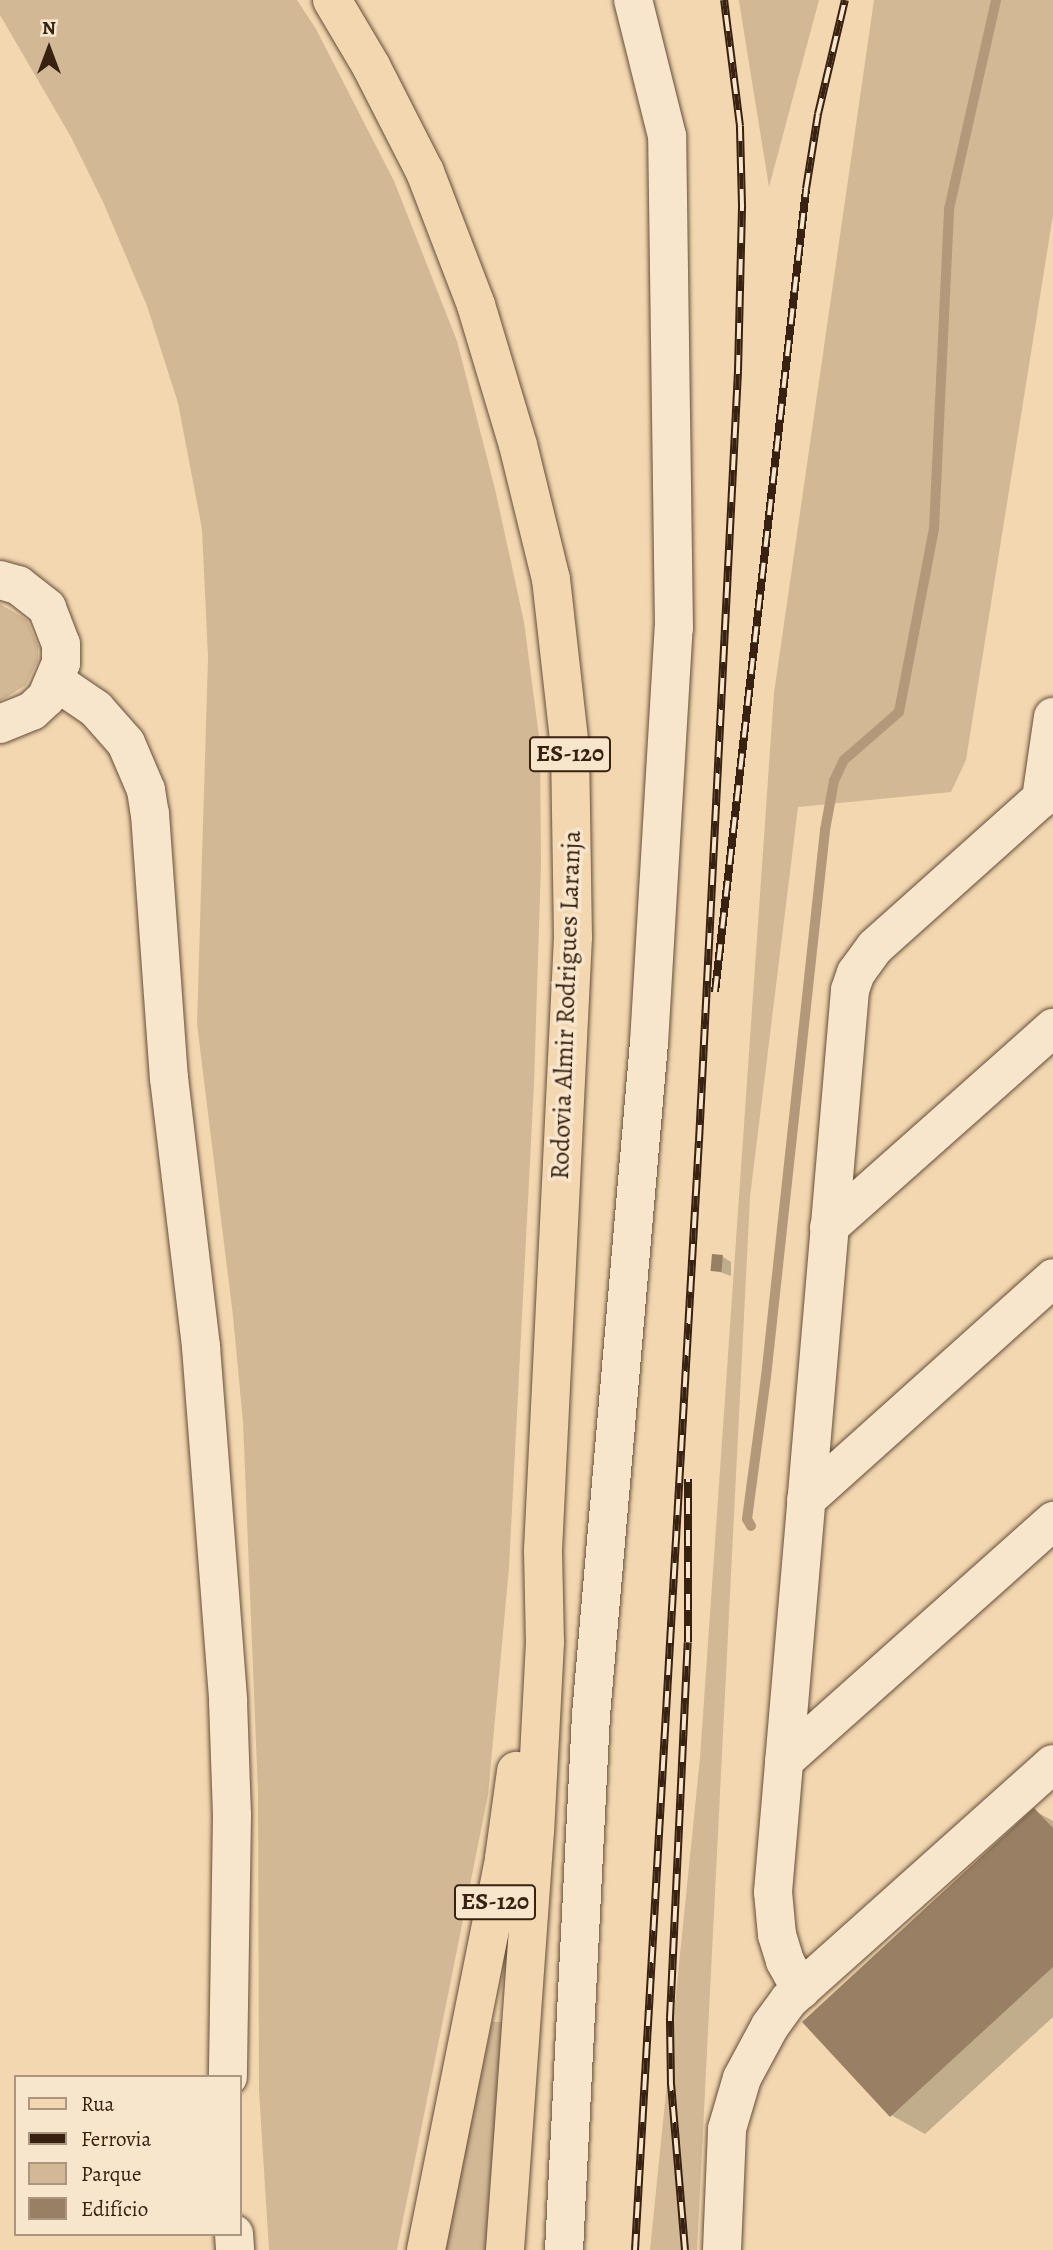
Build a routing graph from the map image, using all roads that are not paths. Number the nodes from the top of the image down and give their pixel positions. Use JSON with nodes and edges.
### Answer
{"nodes":[{"id":1,"x":332,"y":0,"type":"edge"},
{"id":2,"x":633,"y":0,"type":"edge"},
{"id":3,"x":0,"y":580,"type":"edge"},
{"id":4,"x":55,"y":681,"type":"junction"},
{"id":5,"x":1053,"y":717,"type":"edge"},
{"id":6,"x":0,"y":724,"type":"edge"},
{"id":7,"x":1047,"y":794,"type":"edge"},
{"id":8,"x":1053,"y":1028,"type":"edge"},
{"id":9,"x":829,"y":1227,"type":"junction"},
{"id":10,"x":1053,"y":1278,"type":"edge"},
{"id":11,"x":806,"y":1500,"type":"junction"},
{"id":12,"x":1053,"y":1521,"type":"edge"},
{"id":13,"x":543,"y":1550,"type":"junction"},
{"id":14,"x":784,"y":1761,"type":"junction"},
{"id":15,"x":1053,"y":1764,"type":"edge"},
{"id":16,"x":801,"y":1990,"type":"junction"},
{"id":17,"x":228,"y":2075,"type":"edge"},
{"id":18,"x":426,"y":2250,"type":"edge"},
{"id":19,"x":505,"y":2250,"type":"edge"},
{"id":20,"x":564,"y":2250,"type":"edge"},
{"id":21,"x":722,"y":2250,"type":"edge"}],
"edges":[{"from":1,"to":13,"type":"main road","name":"Rodovia Almir Rodrigues Laranja","number":"ES-120"},
{"from":2,"to":20,"type":"street"},
{"from":3,"to":4,"type":"street"},
{"from":4,"to":6,"type":"street"},
{"from":4,"to":17,"type":"street"},
{"from":5,"to":7,"type":"street"},
{"from":7,"to":9,"type":"street"},
{"from":8,"to":9,"type":"street"},
{"from":9,"to":11,"type":"street"},
{"from":10,"to":11,"type":"street"},
{"from":11,"to":14,"type":"street"},
{"from":12,"to":14,"type":"street"},
{"from":13,"to":18,"type":"main road","name":"Rodovia Almir Rodrigues Laranja","number":"ES-120"},
{"from":13,"to":19,"type":"main road","name":"Rodovia Almir Rodrigues Laranja","number":"ES-120"},
{"from":14,"to":16,"type":"street"},
{"from":15,"to":16,"type":"street"},
{"from":16,"to":21,"type":"street"}]}
